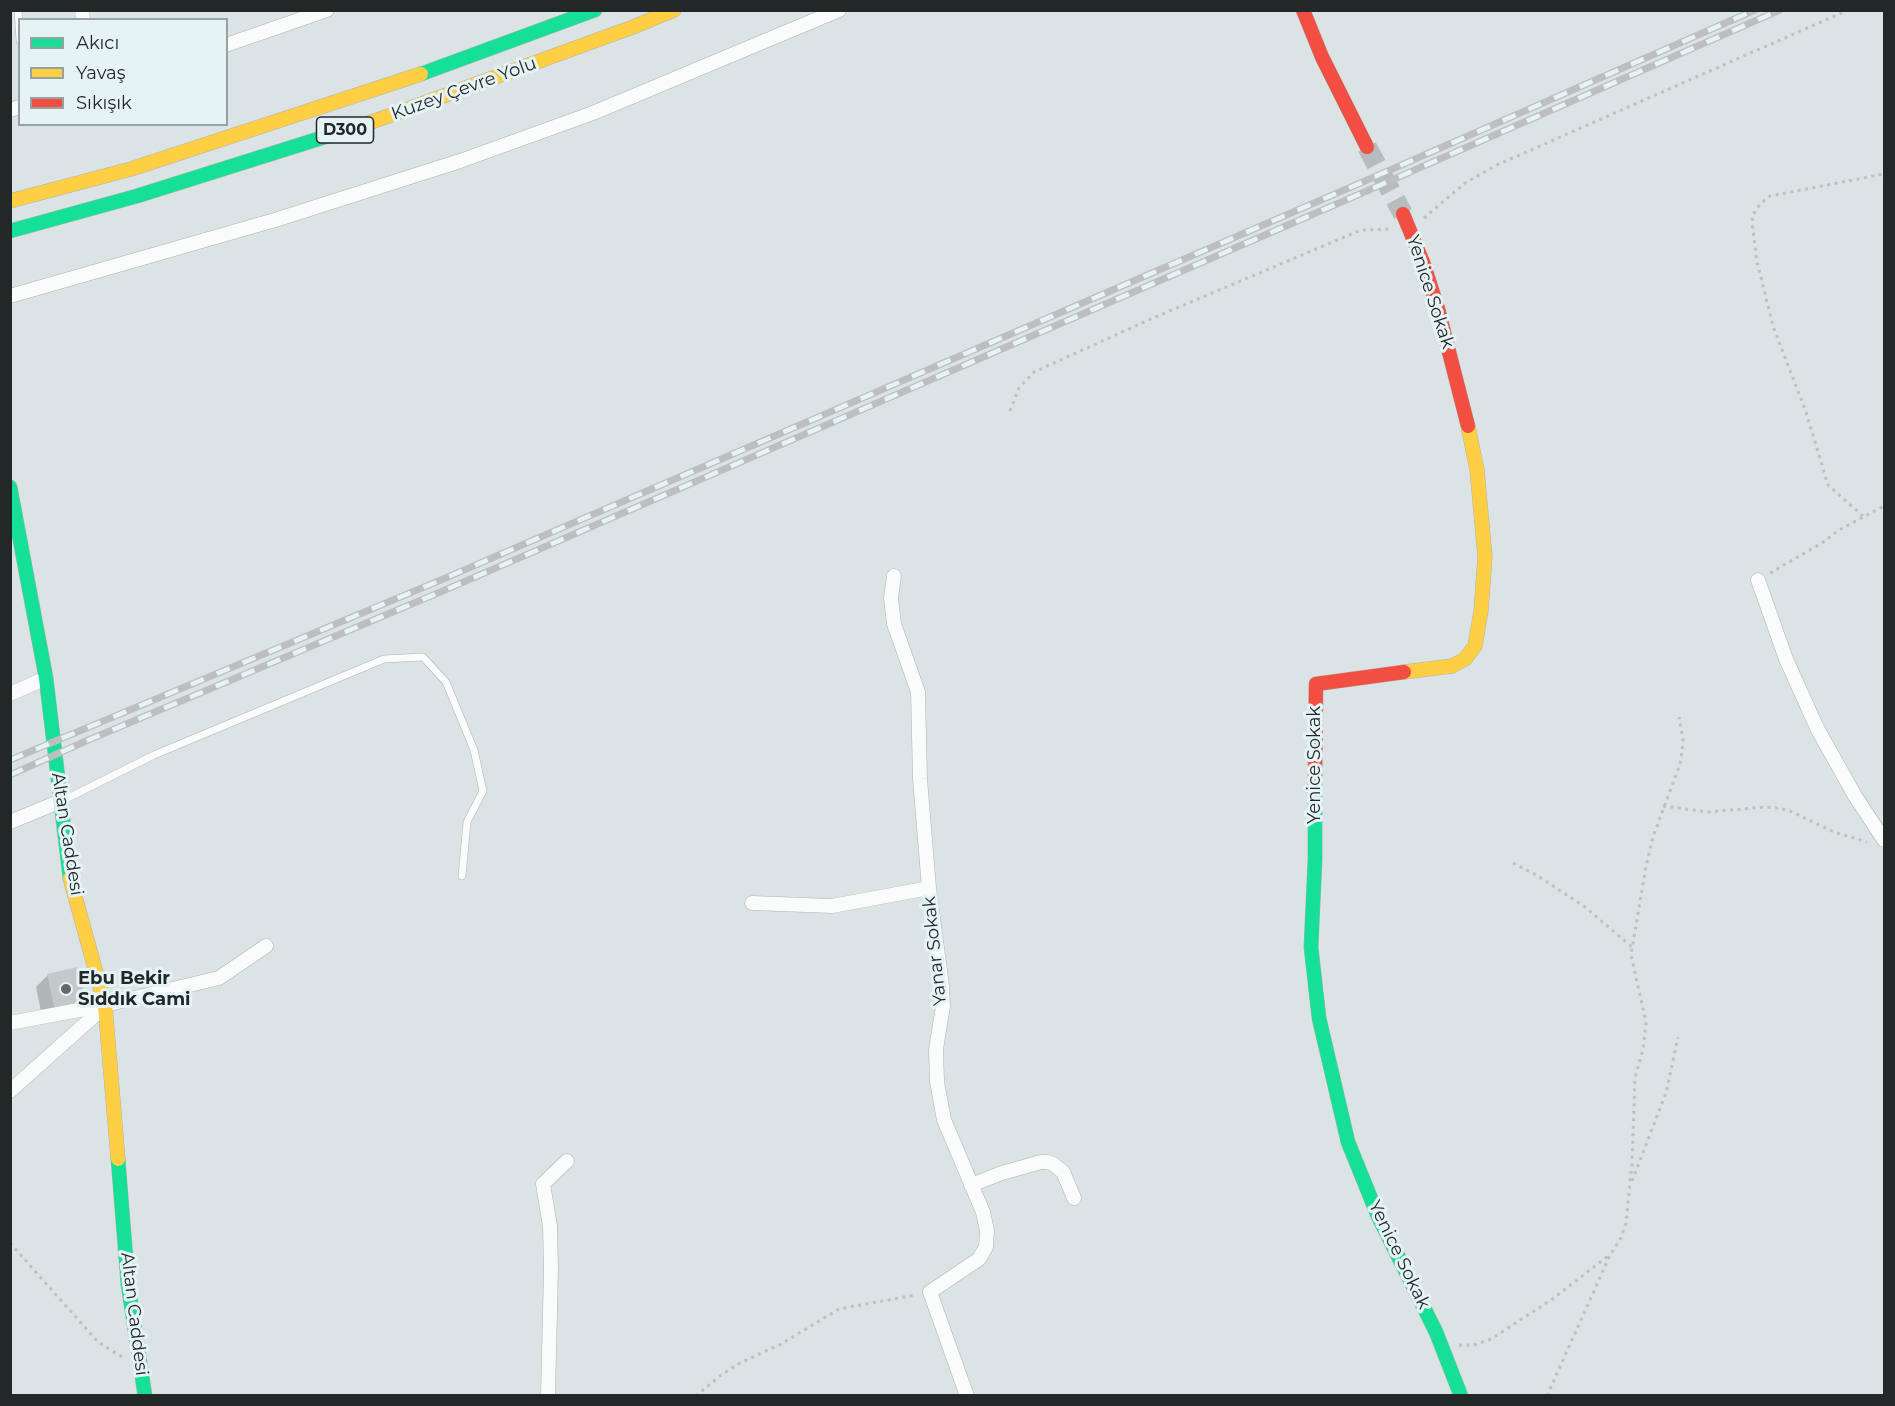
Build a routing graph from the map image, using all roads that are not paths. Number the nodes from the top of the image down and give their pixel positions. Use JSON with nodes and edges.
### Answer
{"nodes":[{"id":1,"x":327,"y":10,"type":"edge"},
{"id":2,"x":595,"y":10,"type":"edge"},
{"id":3,"x":674,"y":10,"type":"edge"},
{"id":4,"x":839,"y":10,"type":"edge"},
{"id":5,"x":1303,"y":10,"type":"edge"},
{"id":6,"x":228,"y":44,"type":"edge"},
{"id":7,"x":1367,"y":147,"type":"tunnel mouth"},
{"id":8,"x":10,"y":201,"type":"edge"},
{"id":9,"x":1403,"y":214,"type":"tunnel mouth"},
{"id":10,"x":10,"y":231,"type":"edge"},
{"id":11,"x":10,"y":296,"type":"edge"},
{"id":12,"x":10,"y":487,"type":"edge"},
{"id":13,"x":894,"y":576,"type":"dead end"},
{"id":14,"x":1758,"y":580,"type":"road end"},
{"id":15,"x":46,"y":678,"type":"junction"},
{"id":16,"x":10,"y":694,"type":"edge"},
{"id":17,"x":61,"y":801,"type":"junction"},
{"id":18,"x":10,"y":822,"type":"edge"},
{"id":19,"x":1884,"y":840,"type":"edge"},
{"id":20,"x":462,"y":876,"type":"dead end"},
{"id":21,"x":929,"y":888,"type":"junction"},
{"id":22,"x":752,"y":903,"type":"dead end"},
{"id":23,"x":266,"y":946,"type":"dead end"},
{"id":24,"x":105,"y":1005,"type":"junction"},
{"id":25,"x":10,"y":1023,"type":"edge"},
{"id":26,"x":10,"y":1091,"type":"edge"},
{"id":27,"x":567,"y":1161,"type":"dead end"},
{"id":28,"x":971,"y":1185,"type":"junction"},
{"id":29,"x":1074,"y":1198,"type":"dead end"},
{"id":30,"x":145,"y":1395,"type":"edge"},
{"id":31,"x":548,"y":1395,"type":"edge"},
{"id":32,"x":967,"y":1395,"type":"edge"},
{"id":33,"x":1461,"y":1395,"type":"edge"}],
"edges":[{"from":1,"to":6,"type":"street"},
{"from":2,"to":8,"type":"main road","name":"Kuzey Çevre Yolu","number":"D300"},
{"from":3,"to":10,"type":"main road","name":"Kuzey Çevre Yolu","number":"D300"},
{"from":4,"to":11,"type":"street"},
{"from":5,"to":7,"type":"main road"},
{"from":9,"to":33,"type":"main road","name":"Yenice Sokak"},
{"from":12,"to":15,"type":"main road","name":"Altan Caddesi"},
{"from":13,"to":21,"type":"street","name":"Yanar Sokak"},
{"from":14,"to":19,"type":"street"},
{"from":15,"to":16,"type":"street"},
{"from":15,"to":17,"type":"main road","name":"Altan Caddesi"},
{"from":17,"to":18,"type":"street"},
{"from":17,"to":20,"type":"lane"},
{"from":17,"to":24,"type":"main road","name":"Altan Caddesi"},
{"from":21,"to":22,"type":"street"},
{"from":21,"to":28,"type":"street","name":"Yanar Sokak"},
{"from":23,"to":24,"type":"street"},
{"from":24,"to":25,"type":"street"},
{"from":24,"to":26,"type":"street"},
{"from":24,"to":30,"type":"main road","name":"Altan Caddesi"},
{"from":27,"to":31,"type":"street"},
{"from":28,"to":29,"type":"street"},
{"from":28,"to":32,"type":"street","name":"Yanar Sokak"}]}
